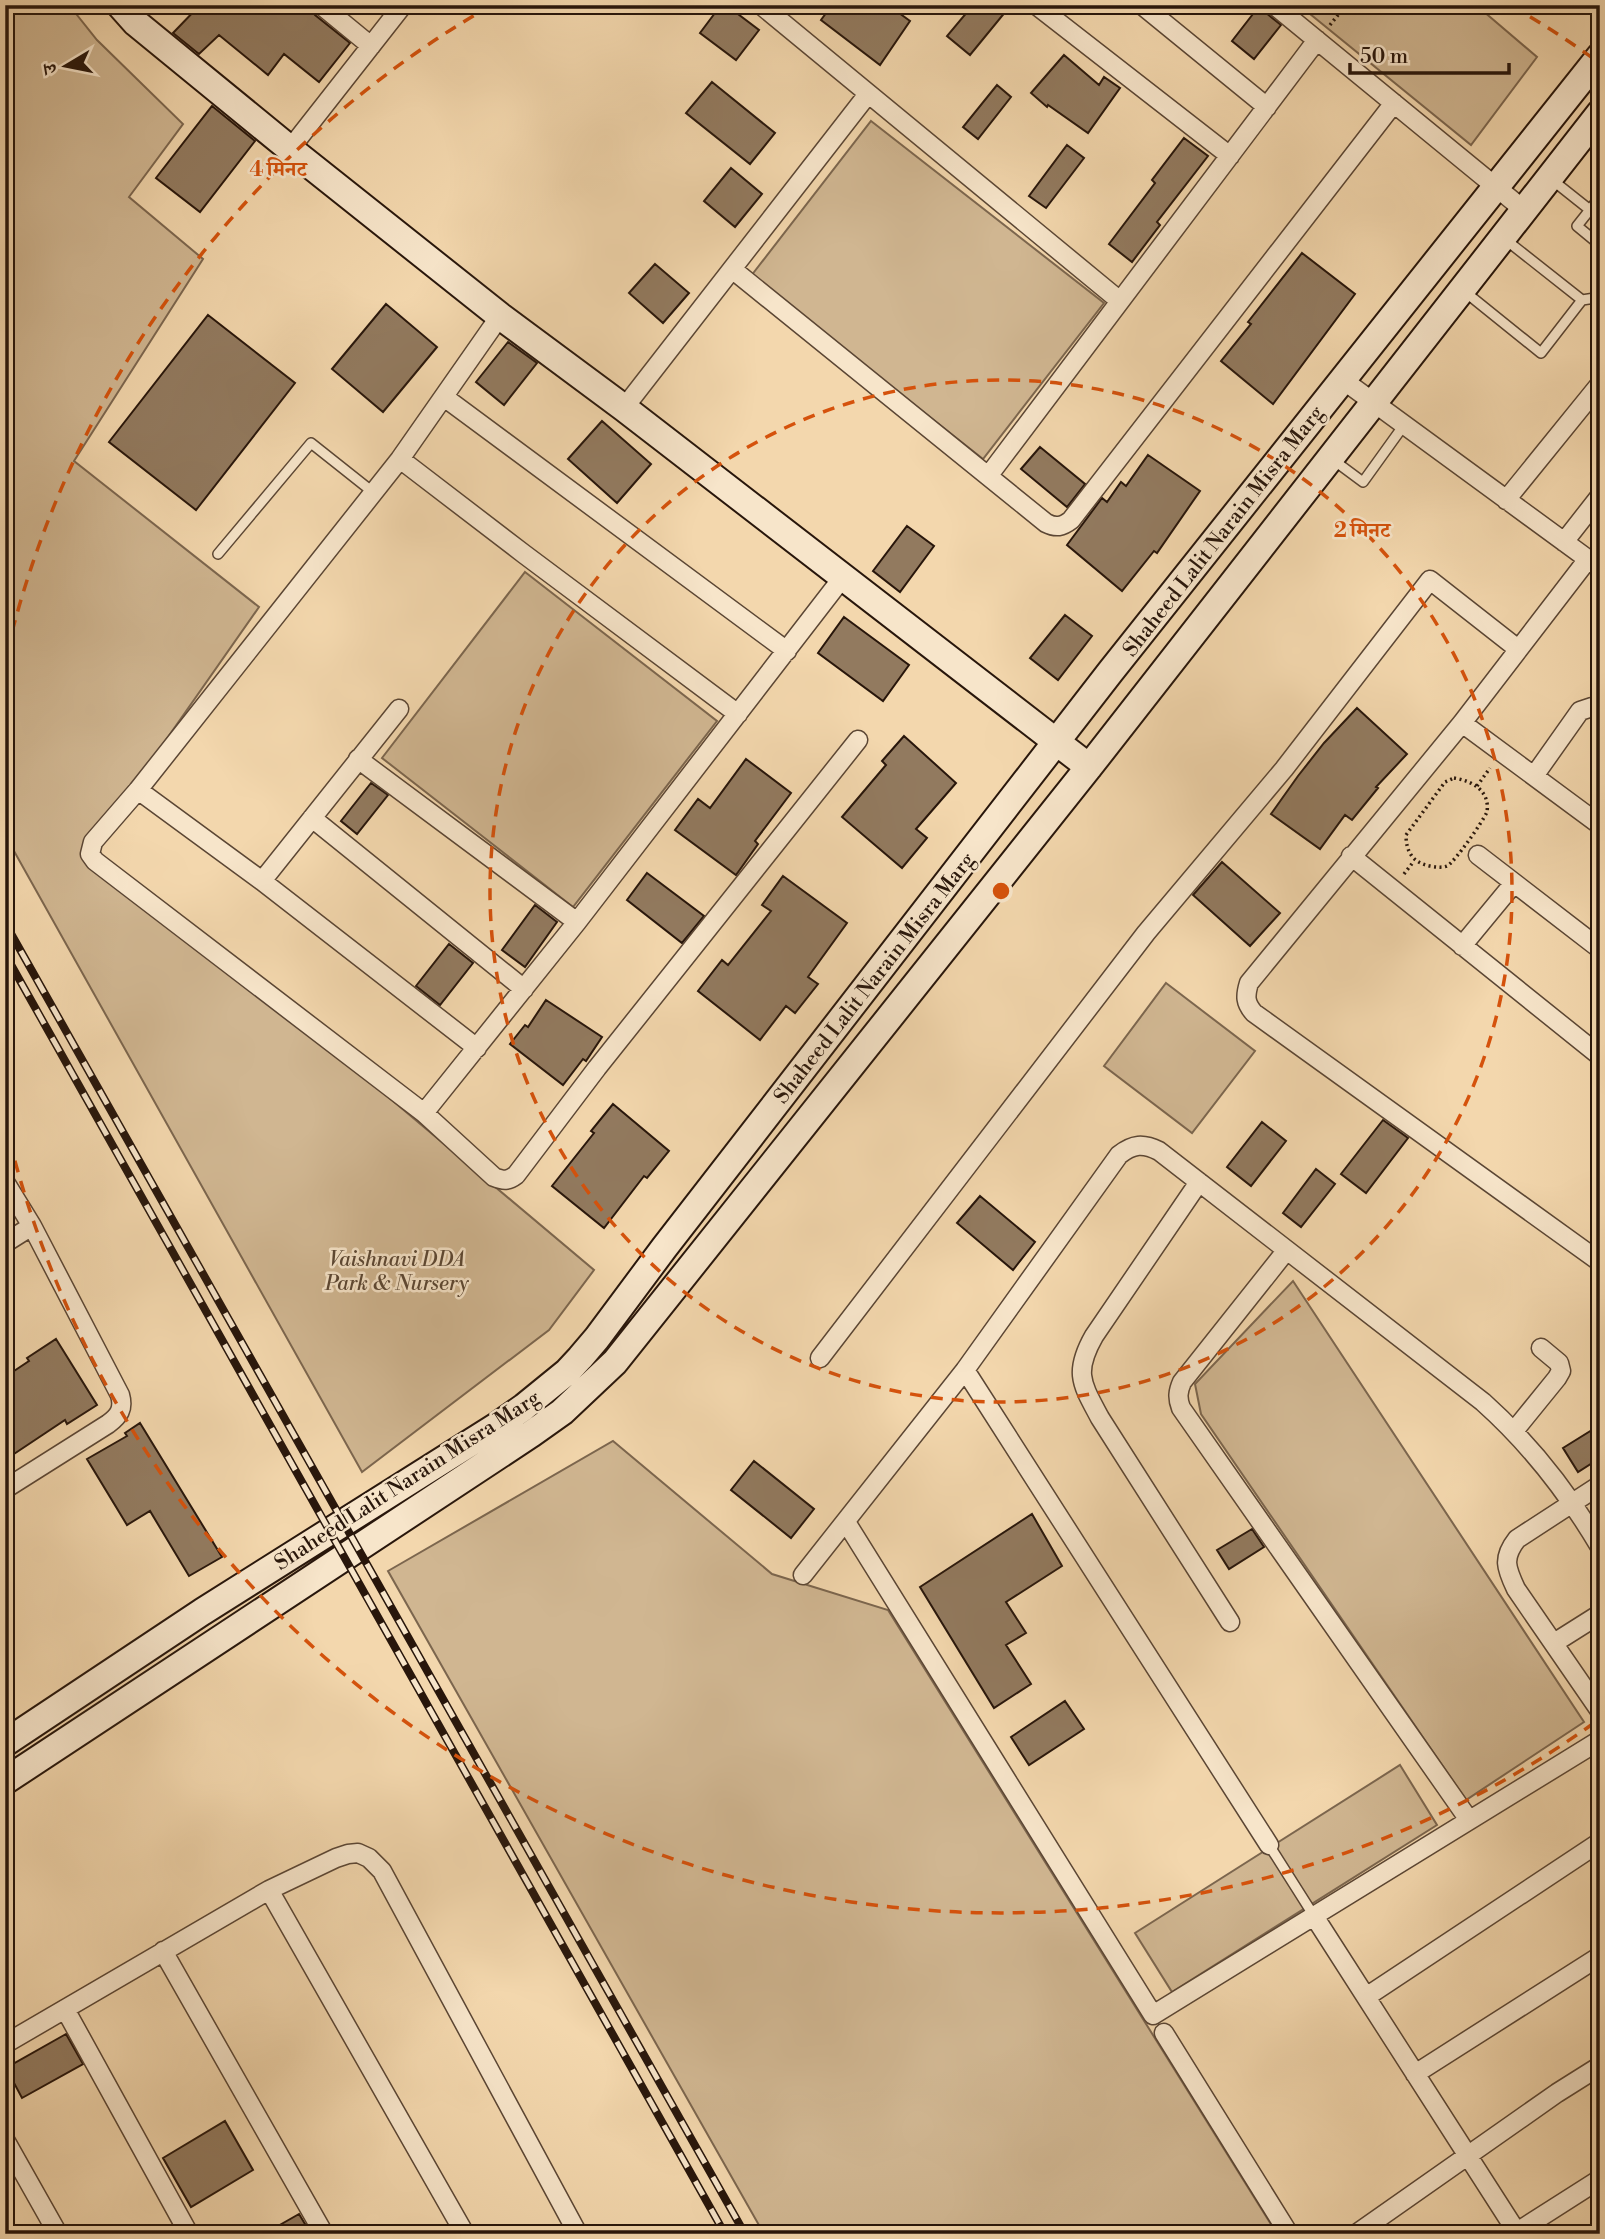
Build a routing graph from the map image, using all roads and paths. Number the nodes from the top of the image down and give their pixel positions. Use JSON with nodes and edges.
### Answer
{"nodes":[{"id":1,"x":120,"y":5,"type":"edge"},
{"id":2,"x":321,"y":5,"type":"edge"},
{"id":3,"x":403,"y":5,"type":"edge"},
{"id":4,"x":1035,"y":5,"type":"edge"},
{"id":5,"x":1142,"y":5,"type":"edge"},
{"id":6,"x":1274,"y":5,"type":"edge"},
{"id":7,"x":1346,"y":5,"type":"edge"},
{"id":8,"x":771,"y":8,"type":"edge"},
{"id":9,"x":1317,"y":40,"type":"junction"},
{"id":10,"x":372,"y":46,"type":"junction"},
{"id":11,"x":1600,"y":56,"type":"edge"},
{"id":12,"x":868,"y":93,"type":"junction"},
{"id":13,"x":1394,"y":103,"type":"junction"},
{"id":14,"x":1267,"y":107,"type":"junction"},
{"id":15,"x":1600,"y":113,"type":"edge"},
{"id":16,"x":290,"y":149,"type":"junction"},
{"id":17,"x":1230,"y":156,"type":"junction"},
{"id":18,"x":1550,"y":178,"type":"junction"},
{"id":19,"x":1496,"y":186,"type":"junction"},
{"id":20,"x":1600,"y":197,"type":"edge"},
{"id":21,"x":1524,"y":210,"type":"junction"},
{"id":22,"x":1590,"y":210,"type":"junction"},
{"id":23,"x":1503,"y":238,"type":"junction"},
{"id":24,"x":1600,"y":245,"type":"edge"},
{"id":25,"x":732,"y":269,"type":"junction"},
{"id":26,"x":1463,"y":290,"type":"junction"},
{"id":27,"x":1600,"y":292,"type":"edge"},
{"id":28,"x":1582,"y":300,"type":"junction"},
{"id":29,"x":1120,"y":302,"type":"junction"},
{"id":30,"x":500,"y":316,"type":"junction"},
{"id":31,"x":1343,"y":380,"type":"junction"},
{"id":32,"x":1600,"y":384,"type":"edge"},
{"id":33,"x":444,"y":397,"type":"junction"},
{"id":34,"x":1374,"y":403,"type":"junction"},
{"id":35,"x":624,"y":408,"type":"junction"},
{"id":36,"x":1404,"y":425,"type":"junction"},
{"id":37,"x":1331,"y":458,"type":"junction"},
{"id":38,"x":400,"y":459,"type":"junction"},
{"id":39,"x":989,"y":475,"type":"junction"},
{"id":40,"x":374,"y":493,"type":"junction"},
{"id":41,"x":1600,"y":496,"type":"edge"},
{"id":42,"x":1506,"y":500,"type":"junction"},
{"id":43,"x":1564,"y":542,"type":"junction"},
{"id":44,"x":218,"y":554,"type":"dead end"},
{"id":45,"x":1594,"y":564,"type":"edge"},
{"id":46,"x":843,"y":577,"type":"junction"},
{"id":47,"x":1518,"y":649,"type":"junction"},
{"id":48,"x":787,"y":651,"type":"junction"},
{"id":49,"x":399,"y":709,"type":"dead end"},
{"id":50,"x":1600,"y":709,"type":"edge"},
{"id":51,"x":738,"y":714,"type":"junction"},
{"id":52,"x":1462,"y":723,"type":"junction"},
{"id":53,"x":858,"y":740,"type":"dead end"},
{"id":54,"x":1056,"y":742,"type":"junction"},
{"id":55,"x":358,"y":759,"type":"junction"},
{"id":56,"x":1089,"y":767,"type":"junction"},
{"id":57,"x":1534,"y":776,"type":"junction"},
{"id":58,"x":138,"y":790,"type":"junction"},
{"id":59,"x":312,"y":818,"type":"junction"},
{"id":60,"x":1600,"y":825,"type":"edge"},
{"id":61,"x":1478,"y":855,"type":"dead end"},
{"id":62,"x":1351,"y":856,"type":"junction"},
{"id":63,"x":1414,"y":860,"type":"joint"},
{"id":64,"x":262,"y":881,"type":"junction"},
{"id":65,"x":1514,"y":883,"type":"junction"},
{"id":66,"x":577,"y":922,"type":"junction"},
{"id":67,"x":1462,"y":946,"type":"junction"},
{"id":68,"x":1600,"y":949,"type":"edge"},
{"id":69,"x":524,"y":989,"type":"junction"},
{"id":70,"x":477,"y":1048,"type":"junction"},
{"id":71,"x":1600,"y":1056,"type":"edge"},
{"id":72,"x":424,"y":1113,"type":"junction"},
{"id":73,"x":5,"y":1181,"type":"edge"},
{"id":74,"x":1199,"y":1182,"type":"junction"},
{"id":75,"x":32,"y":1226,"type":"junction"},
{"id":76,"x":5,"y":1243,"type":"edge"},
{"id":77,"x":1286,"y":1251,"type":"junction"},
{"id":78,"x":1600,"y":1262,"type":"edge"},
{"id":79,"x":1541,"y":1348,"type":"dead end"},
{"id":80,"x":820,"y":1358,"type":"dead end"},
{"id":81,"x":965,"y":1370,"type":"junction"},
{"id":82,"x":1514,"y":1431,"type":"junction"},
{"id":83,"x":1600,"y":1485,"type":"edge"},
{"id":84,"x":5,"y":1489,"type":"edge"},
{"id":85,"x":1573,"y":1502,"type":"junction"},
{"id":86,"x":846,"y":1522,"type":"junction"},
{"id":87,"x":1600,"y":1547,"type":"edge"},
{"id":88,"x":803,"y":1575,"type":"dead end"},
{"id":89,"x":1600,"y":1614,"type":"edge"},
{"id":90,"x":1230,"y":1622,"type":"dead end"},
{"id":91,"x":1553,"y":1643,"type":"junction"},
{"id":92,"x":1600,"y":1711,"type":"edge"},
{"id":93,"x":1600,"y":1740,"type":"edge"},
{"id":94,"x":5,"y":1743,"type":"edge"},
{"id":95,"x":5,"y":1781,"type":"edge"},
{"id":96,"x":1469,"y":1820,"type":"junction"},
{"id":97,"x":1600,"y":1842,"type":"edge"},
{"id":98,"x":1269,"y":1846,"type":"joint"},
{"id":99,"x":269,"y":1890,"type":"junction"},
{"id":100,"x":1314,"y":1916,"type":"junction"},
{"id":101,"x":163,"y":1951,"type":"junction"},
{"id":102,"x":1600,"y":1956,"type":"edge"},
{"id":103,"x":1366,"y":1997,"type":"junction"},
{"id":104,"x":65,"y":2009,"type":"junction"},
{"id":105,"x":1164,"y":2033,"type":"dead end"},
{"id":106,"x":5,"y":2044,"type":"edge"},
{"id":107,"x":1600,"y":2066,"type":"edge"},
{"id":108,"x":1415,"y":2074,"type":"junction"},
{"id":109,"x":5,"y":2140,"type":"edge"},
{"id":110,"x":1468,"y":2154,"type":"junction"},
{"id":111,"x":1600,"y":2179,"type":"edge"},
{"id":112,"x":1518,"y":2233,"type":"edge"},
{"id":113,"x":58,"y":2234,"type":"edge"},
{"id":114,"x":189,"y":2234,"type":"edge"},
{"id":115,"x":324,"y":2234,"type":"edge"},
{"id":116,"x":465,"y":2234,"type":"edge"},
{"id":117,"x":578,"y":2234,"type":"edge"},
{"id":118,"x":1289,"y":2234,"type":"edge"},
{"id":119,"x":1356,"y":2234,"type":"edge"}],
"edges":[{"from":1,"to":16,"type":"street"},
{"from":2,"to":10,"type":"street"},
{"from":3,"to":10,"type":"street"},
{"from":4,"to":17,"type":"street"},
{"from":5,"to":14,"type":"street"},
{"from":6,"to":9,"type":"street"},
{"from":7,"to":9,"type":"path"},
{"from":8,"to":12,"type":"street"},
{"from":9,"to":13,"type":"street"},
{"from":9,"to":14,"type":"street"},
{"from":10,"to":16,"type":"street"},
{"from":11,"to":19,"type":"street","name":"Shaheed Lalit Narain Misra Marg"},
{"from":12,"to":25,"type":"street"},
{"from":12,"to":29,"type":"street"},
{"from":13,"to":19,"type":"street"},
{"from":13,"to":39,"type":"street"},
{"from":14,"to":17,"type":"street"},
{"from":15,"to":18,"type":"street","name":"Shaheed Lalit Narain Misra Marg"},
{"from":16,"to":30,"type":"street"},
{"from":17,"to":29,"type":"street"},
{"from":18,"to":21,"type":"street","name":"Shaheed Lalit Narain Misra Marg"},
{"from":18,"to":22,"type":"lane"},
{"from":19,"to":21,"type":"street"},
{"from":19,"to":31,"type":"street","name":"Shaheed Lalit Narain Misra Marg"},
{"from":20,"to":22,"type":"lane"},
{"from":21,"to":23,"type":"street","name":"Shaheed Lalit Narain Misra Marg"},
{"from":22,"to":24,"type":"lane"},
{"from":23,"to":26,"type":"street","name":"Shaheed Lalit Narain Misra Marg"},
{"from":23,"to":28,"type":"lane"},
{"from":25,"to":35,"type":"street"},
{"from":25,"to":39,"type":"street"},
{"from":26,"to":28,"type":"lane"},
{"from":26,"to":34,"type":"street","name":"Shaheed Lalit Narain Misra Marg"},
{"from":27,"to":28,"type":"lane"},
{"from":29,"to":39,"type":"street"},
{"from":30,"to":33,"type":"street"},
{"from":30,"to":35,"type":"street"},
{"from":31,"to":34,"type":"street"},
{"from":31,"to":54,"type":"street","name":"Shaheed Lalit Narain Misra Marg"},
{"from":32,"to":42,"type":"street"},
{"from":33,"to":38,"type":"street"},
{"from":33,"to":48,"type":"street"},
{"from":34,"to":36,"type":"street"},
{"from":34,"to":37,"type":"street","name":"Shaheed Lalit Narain Misra Marg"},
{"from":35,"to":46,"type":"street"},
{"from":36,"to":37,"type":"lane"},
{"from":36,"to":42,"type":"street"},
{"from":37,"to":56,"type":"street","name":"Shaheed Lalit Narain Misra Marg"},
{"from":38,"to":40,"type":"street"},
{"from":38,"to":51,"type":"street"},
{"from":40,"to":44,"type":"lane"},
{"from":40,"to":58,"type":"street"},
{"from":41,"to":43,"type":"street"},
{"from":42,"to":43,"type":"street"},
{"from":43,"to":45,"type":"street"},
{"from":45,"to":47,"type":"street"},
{"from":46,"to":48,"type":"street"},
{"from":46,"to":54,"type":"street"},
{"from":47,"to":52,"type":"street"},
{"from":47,"to":80,"type":"street"},
{"from":48,"to":51,"type":"street"},
{"from":49,"to":55,"type":"street"},
{"from":50,"to":57,"type":"street"},
{"from":51,"to":66,"type":"street"},
{"from":52,"to":57,"type":"street"},
{"from":52,"to":62,"type":"street"},
{"from":53,"to":72,"type":"street"},
{"from":54,"to":56,"type":"street"},
{"from":54,"to":94,"type":"street","name":"Shaheed Lalit Narain Misra Marg"},
{"from":55,"to":59,"type":"street"},
{"from":55,"to":66,"type":"street"},
{"from":56,"to":95,"type":"street","name":"Shaheed Lalit Narain Misra Marg"},
{"from":57,"to":60,"type":"street"},
{"from":58,"to":64,"type":"street"},
{"from":58,"to":72,"type":"street"},
{"from":59,"to":64,"type":"street"},
{"from":59,"to":69,"type":"street"},
{"from":61,"to":65,"type":"street"},
{"from":62,"to":67,"type":"street"},
{"from":62,"to":78,"type":"street"},
{"from":63,"to":63,"type":"path"},
{"from":64,"to":70,"type":"street"},
{"from":65,"to":67,"type":"street"},
{"from":65,"to":68,"type":"street"},
{"from":66,"to":69,"type":"street"},
{"from":67,"to":71,"type":"street"},
{"from":69,"to":70,"type":"street"},
{"from":70,"to":72,"type":"street"},
{"from":73,"to":75,"type":"street"},
{"from":74,"to":77,"type":"street"},
{"from":74,"to":81,"type":"street"},
{"from":74,"to":90,"type":"street"},
{"from":75,"to":76,"type":"street"},
{"from":75,"to":84,"type":"street"},
{"from":77,"to":82,"type":"street"},
{"from":77,"to":96,"type":"street"},
{"from":79,"to":82,"type":"street"},
{"from":81,"to":86,"type":"street"},
{"from":81,"to":98,"type":"street"},
{"from":82,"to":85,"type":"street"},
{"from":83,"to":85,"type":"street"},
{"from":85,"to":87,"type":"street"},
{"from":85,"to":91,"type":"street"},
{"from":86,"to":88,"type":"street"},
{"from":86,"to":100,"type":"street"},
{"from":89,"to":91,"type":"street"},
{"from":91,"to":92,"type":"street"},
{"from":93,"to":96,"type":"street"},
{"from":96,"to":100,"type":"street"},
{"from":97,"to":103,"type":"street"},
{"from":98,"to":100,"type":"lane"},
{"from":99,"to":101,"type":"street"},
{"from":99,"to":116,"type":"street"},
{"from":99,"to":117,"type":"street"},
{"from":100,"to":103,"type":"street"},
{"from":101,"to":104,"type":"street"},
{"from":101,"to":115,"type":"street"},
{"from":102,"to":108,"type":"street"},
{"from":103,"to":108,"type":"street"},
{"from":104,"to":106,"type":"street"},
{"from":104,"to":114,"type":"street"},
{"from":105,"to":118,"type":"street"},
{"from":107,"to":110,"type":"street"},
{"from":108,"to":110,"type":"street"},
{"from":109,"to":113,"type":"street"},
{"from":110,"to":112,"type":"street"},
{"from":110,"to":119,"type":"street"},
{"from":111,"to":112,"type":"street"}]}
